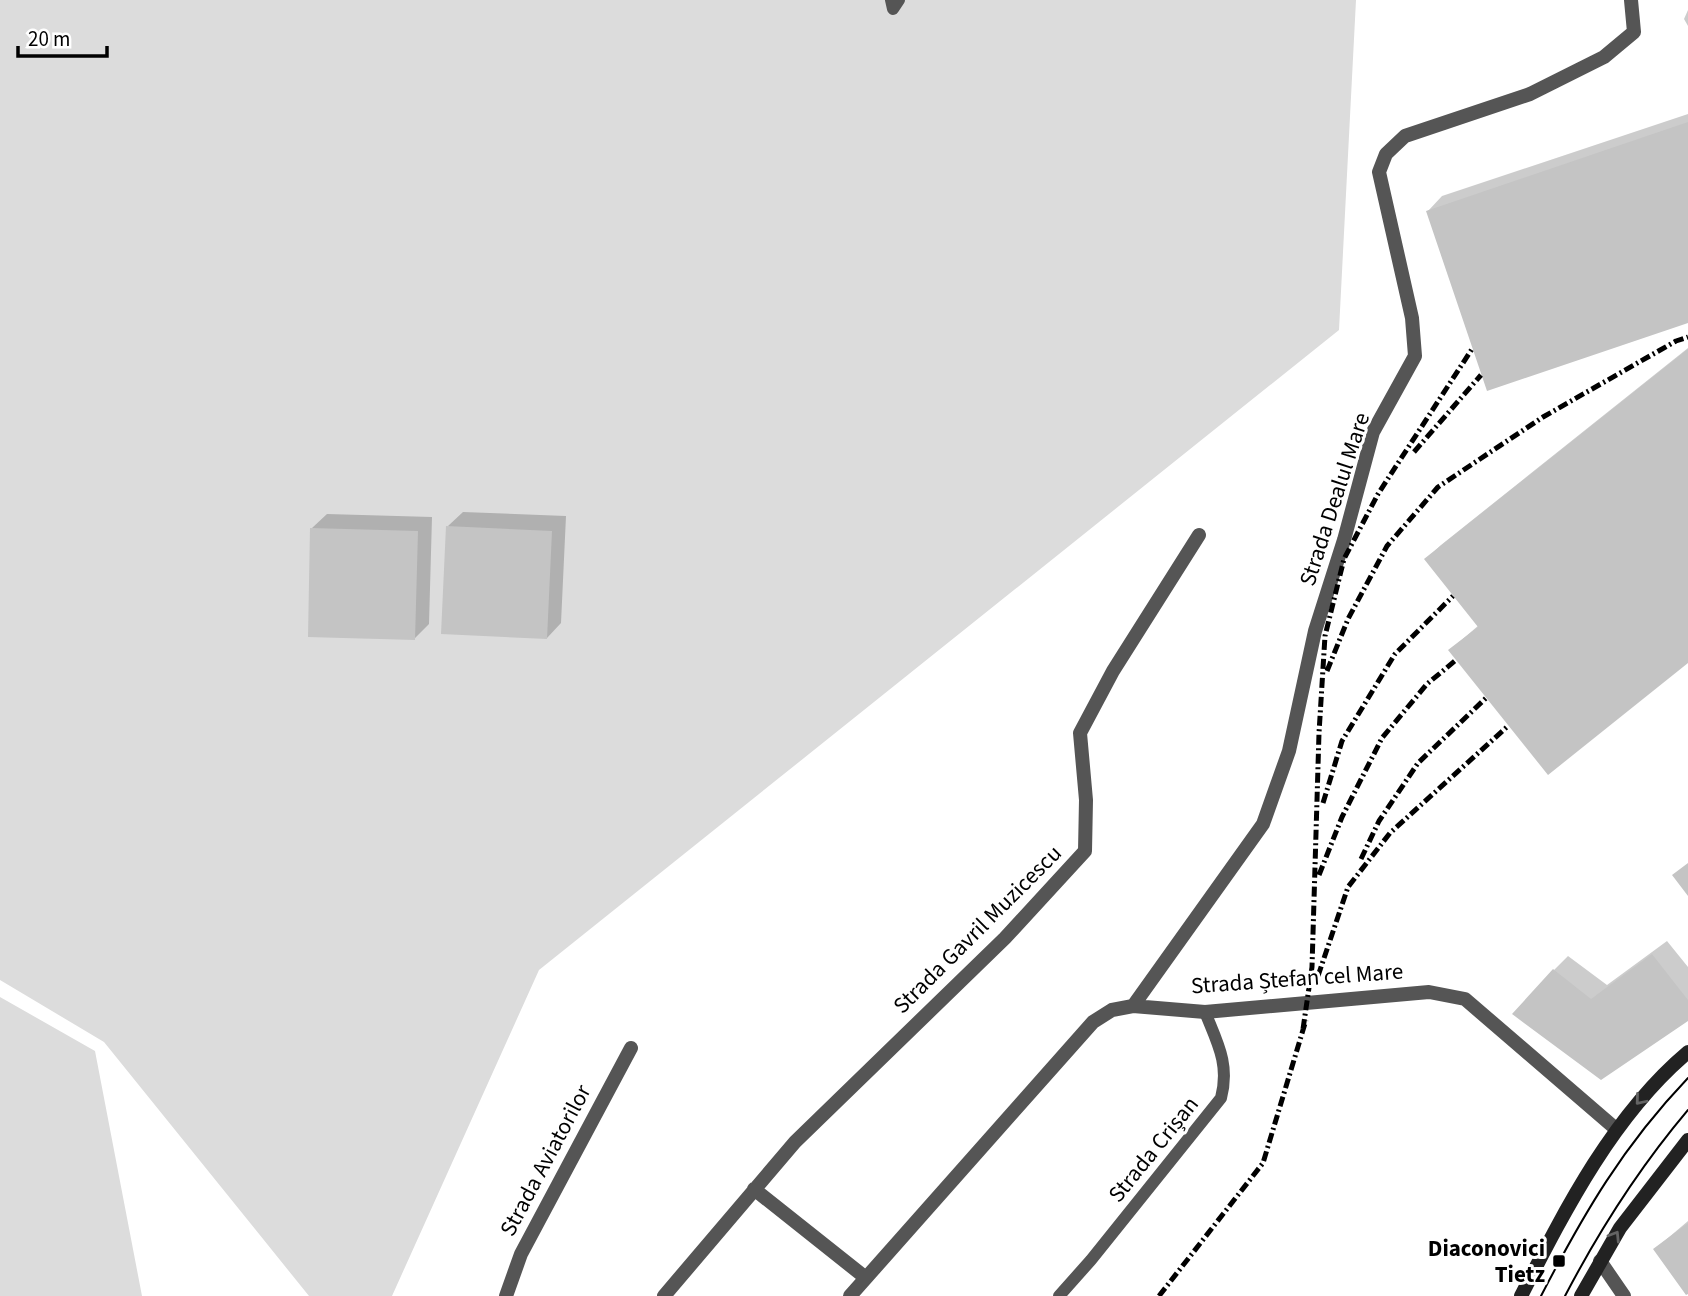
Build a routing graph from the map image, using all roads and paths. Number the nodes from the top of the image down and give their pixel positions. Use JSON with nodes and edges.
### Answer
{"nodes":[{"id":1,"x":891,"y":0,"type":"edge"},
{"id":2,"x":899,"y":0,"type":"edge"},
{"id":3,"x":1631,"y":0,"type":"edge"},
{"id":4,"x":1199,"y":535,"type":"dead end"},
{"id":5,"x":1133,"y":1006,"type":"junction"},
{"id":6,"x":1205,"y":1012,"type":"junction"},
{"id":7,"x":631,"y":1048,"type":"dead end"},
{"id":8,"x":1688,"y":1052,"type":"edge"},
{"id":9,"x":1616,"y":1129,"type":"junction"},
{"id":10,"x":1688,"y":1140,"type":"edge"},
{"id":11,"x":754,"y":1189,"type":"junction"},
{"id":12,"x":1600,"y":1261,"type":"junction"},
{"id":13,"x":866,"y":1278,"type":"junction"},
{"id":14,"x":506,"y":1296,"type":"edge"},
{"id":15,"x":664,"y":1296,"type":"edge"},
{"id":16,"x":850,"y":1296,"type":"edge"},
{"id":17,"x":1059,"y":1296,"type":"edge"},
{"id":18,"x":1521,"y":1296,"type":"edge"},
{"id":19,"x":1581,"y":1296,"type":"edge"},
{"id":20,"x":1624,"y":1296,"type":"edge"}],
"edges":[{"from":1,"to":2,"type":"lane"},
{"from":3,"to":5,"type":"street","name":"Strada Dealul Mare"},
{"from":4,"to":11,"type":"street","name":"Strada Gavril Muzicescu"},
{"from":5,"to":6,"type":"street","name":"Strada Ștefan cel Mare"},
{"from":5,"to":13,"type":"street","name":"Strada Ștefan cel Mare"},
{"from":6,"to":9,"type":"street","name":"Strada Ștefan cel Mare"},
{"from":6,"to":17,"type":"lane","name":"Strada Crișan"},
{"from":7,"to":14,"type":"street","name":"Strada Aviatorilor"},
{"from":8,"to":9,"type":"main road","one_way":true},
{"from":9,"to":18,"type":"main road"},
{"from":12,"to":10,"type":"main road","one_way":true},
{"from":11,"to":13,"type":"street"},
{"from":11,"to":15,"type":"street","name":"Strada Gavril Muzicescu"},
{"from":12,"to":19,"type":"main road"},
{"from":12,"to":20,"type":"street"},
{"from":13,"to":16,"type":"street","name":"Strada Ștefan cel Mare"}]}
